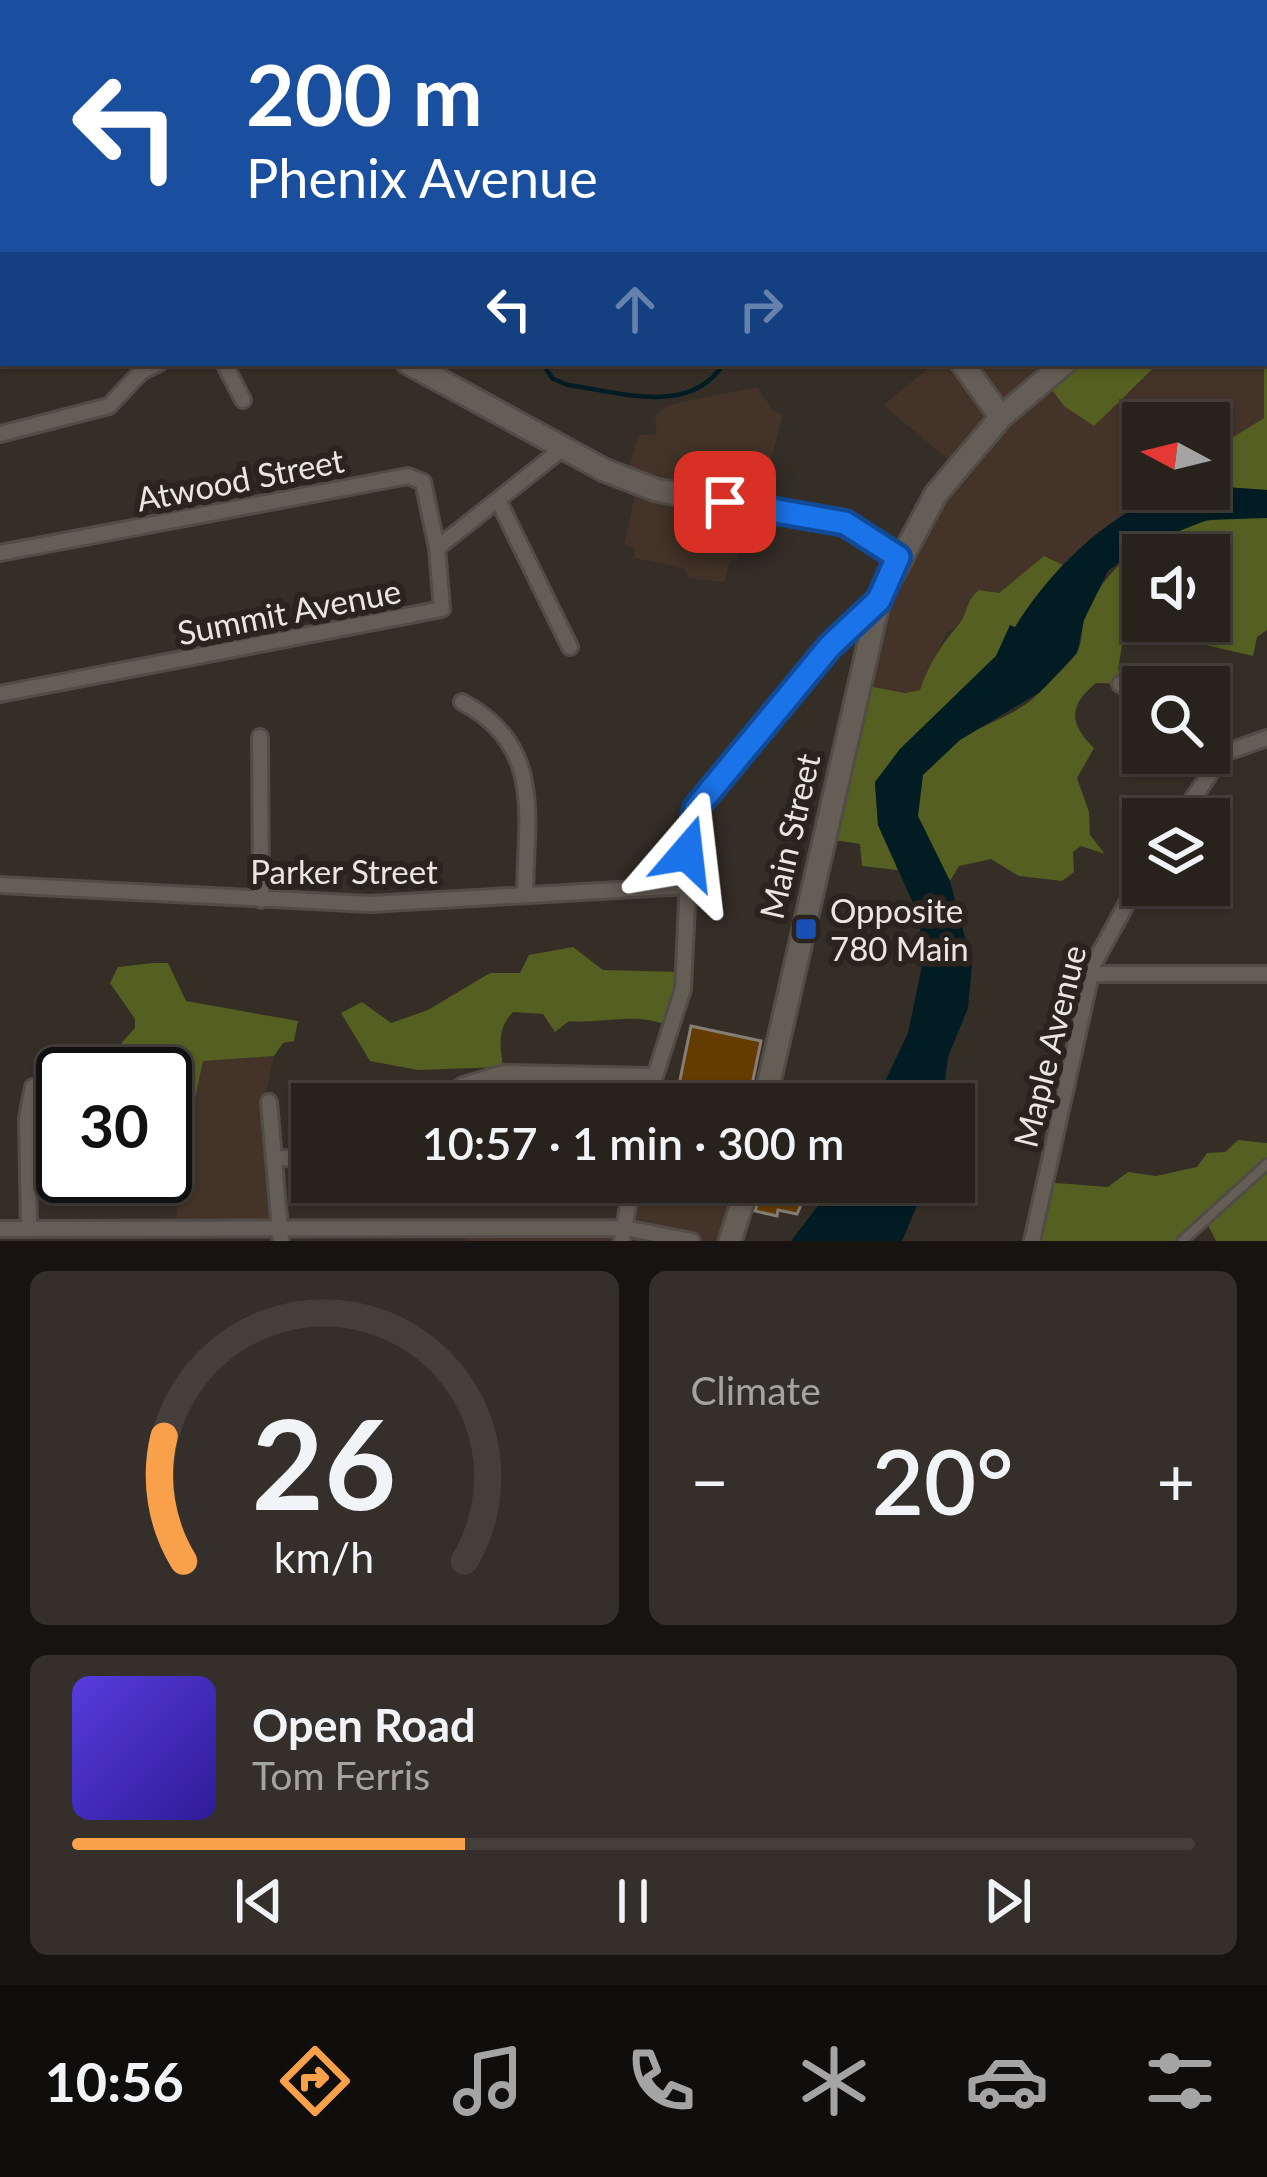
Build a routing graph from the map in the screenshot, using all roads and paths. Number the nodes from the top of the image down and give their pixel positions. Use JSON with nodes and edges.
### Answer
{"nodes":[{"id":1,"x":153,"y":366,"type":"edge"},
{"id":2,"x":226,"y":366,"type":"edge"},
{"id":3,"x":421,"y":366,"type":"edge"},
{"id":4,"x":964,"y":366,"type":"edge"},
{"id":5,"x":1061,"y":366,"type":"edge"},
{"id":6,"x":244,"y":400,"type":"dead end"},
{"id":7,"x":1001,"y":417,"type":"junction"},
{"id":8,"x":0,"y":434,"type":"edge"},
{"id":9,"x":562,"y":449,"type":"junction"},
{"id":10,"x":499,"y":502,"type":"junction"},
{"id":11,"x":437,"y":548,"type":"junction"},
{"id":12,"x":0,"y":553,"type":"edge"},
{"id":13,"x":898,"y":557,"type":"junction"},
{"id":14,"x":879,"y":600,"type":"junction"},
{"id":15,"x":570,"y":647,"type":"dead end"},
{"id":16,"x":0,"y":694,"type":"edge"},
{"id":17,"x":462,"y":702,"type":"dead end"},
{"id":18,"x":260,"y":737,"type":"dead end"},
{"id":19,"x":1267,"y":738,"type":"edge"},
{"id":20,"x":1230,"y":751,"type":"edge"},
{"id":21,"x":0,"y":885,"type":"edge"},
{"id":22,"x":688,"y":886,"type":"junction"},
{"id":23,"x":525,"y":894,"type":"junction"},
{"id":24,"x":261,"y":900,"type":"junction"},
{"id":25,"x":1124,"y":906,"type":"edge"},
{"id":26,"x":1091,"y":974,"type":"junction"},
{"id":27,"x":1267,"y":974,"type":"edge"},
{"id":28,"x":651,"y":1076,"type":"junction"},
{"id":29,"x":470,"y":1083,"type":"edge"},
{"id":30,"x":650,"y":1083,"type":"edge"},
{"id":31,"x":769,"y":1083,"type":"edge"},
{"id":32,"x":33,"y":1087,"type":"dead end"},
{"id":33,"x":269,"y":1102,"type":"dead end"},
{"id":34,"x":278,"y":1159,"type":"junction"},
{"id":35,"x":291,"y":1159,"type":"edge"},
{"id":36,"x":1267,"y":1164,"type":"edge"},
{"id":37,"x":628,"y":1203,"type":"edge"},
{"id":38,"x":742,"y":1203,"type":"edge"},
{"id":39,"x":0,"y":1228,"type":"edge"},
{"id":40,"x":29,"y":1228,"type":"junction"},
{"id":41,"x":405,"y":1234,"type":"edge"},
{"id":42,"x":623,"y":1234,"type":"edge"},
{"id":43,"x":281,"y":1235,"type":"edge"},
{"id":44,"x":692,"y":1241,"type":"edge"},
{"id":45,"x":730,"y":1241,"type":"edge"},
{"id":46,"x":1032,"y":1241,"type":"edge"},
{"id":47,"x":1182,"y":1241,"type":"edge"}],
"edges":[{"from":1,"to":8,"type":"street"},
{"from":2,"to":6,"type":"street"},
{"from":3,"to":9,"type":"main road"},
{"from":4,"to":7,"type":"main road"},
{"from":5,"to":7,"type":"main road","name":"Main Street"},
{"from":7,"to":13,"type":"main road","name":"Main Street"},
{"from":9,"to":10,"type":"street","name":"Summit Avenue"},
{"from":9,"to":13,"type":"main road"},
{"from":10,"to":11,"type":"street","name":"Summit Avenue"},
{"from":10,"to":15,"type":"street"},
{"from":11,"to":12,"type":"street","name":"Atwood Street"},
{"from":11,"to":16,"type":"street","name":"Summit Avenue"},
{"from":13,"to":14,"type":"main road","name":"Main Street"},
{"from":14,"to":22,"type":"street"},
{"from":14,"to":31,"type":"main road","name":"Main Street"},
{"from":17,"to":23,"type":"street"},
{"from":18,"to":24,"type":"street"},
{"from":19,"to":20,"type":"street"},
{"from":21,"to":24,"type":"street","name":"Parker Street"},
{"from":22,"to":23,"type":"street","name":"Parker Street"},
{"from":22,"to":28,"type":"street"},
{"from":23,"to":24,"type":"street","name":"Parker Street"},
{"from":25,"to":26,"type":"street","name":"Maple Avenue"},
{"from":26,"to":27,"type":"street"},
{"from":26,"to":46,"type":"street","name":"Maple Avenue"},
{"from":28,"to":29,"type":"street"},
{"from":28,"to":30,"type":"street"},
{"from":32,"to":40,"type":"street"},
{"from":33,"to":34,"type":"street"},
{"from":34,"to":35,"type":"street"},
{"from":34,"to":43,"type":"street"},
{"from":36,"to":47,"type":"lane"},
{"from":37,"to":42,"type":"street"},
{"from":38,"to":45,"type":"main road"},
{"from":39,"to":40,"type":"street"},
{"from":40,"to":43,"type":"street"},
{"from":41,"to":42,"type":"street"},
{"from":41,"to":43,"type":"street"},
{"from":42,"to":44,"type":"street"}]}
